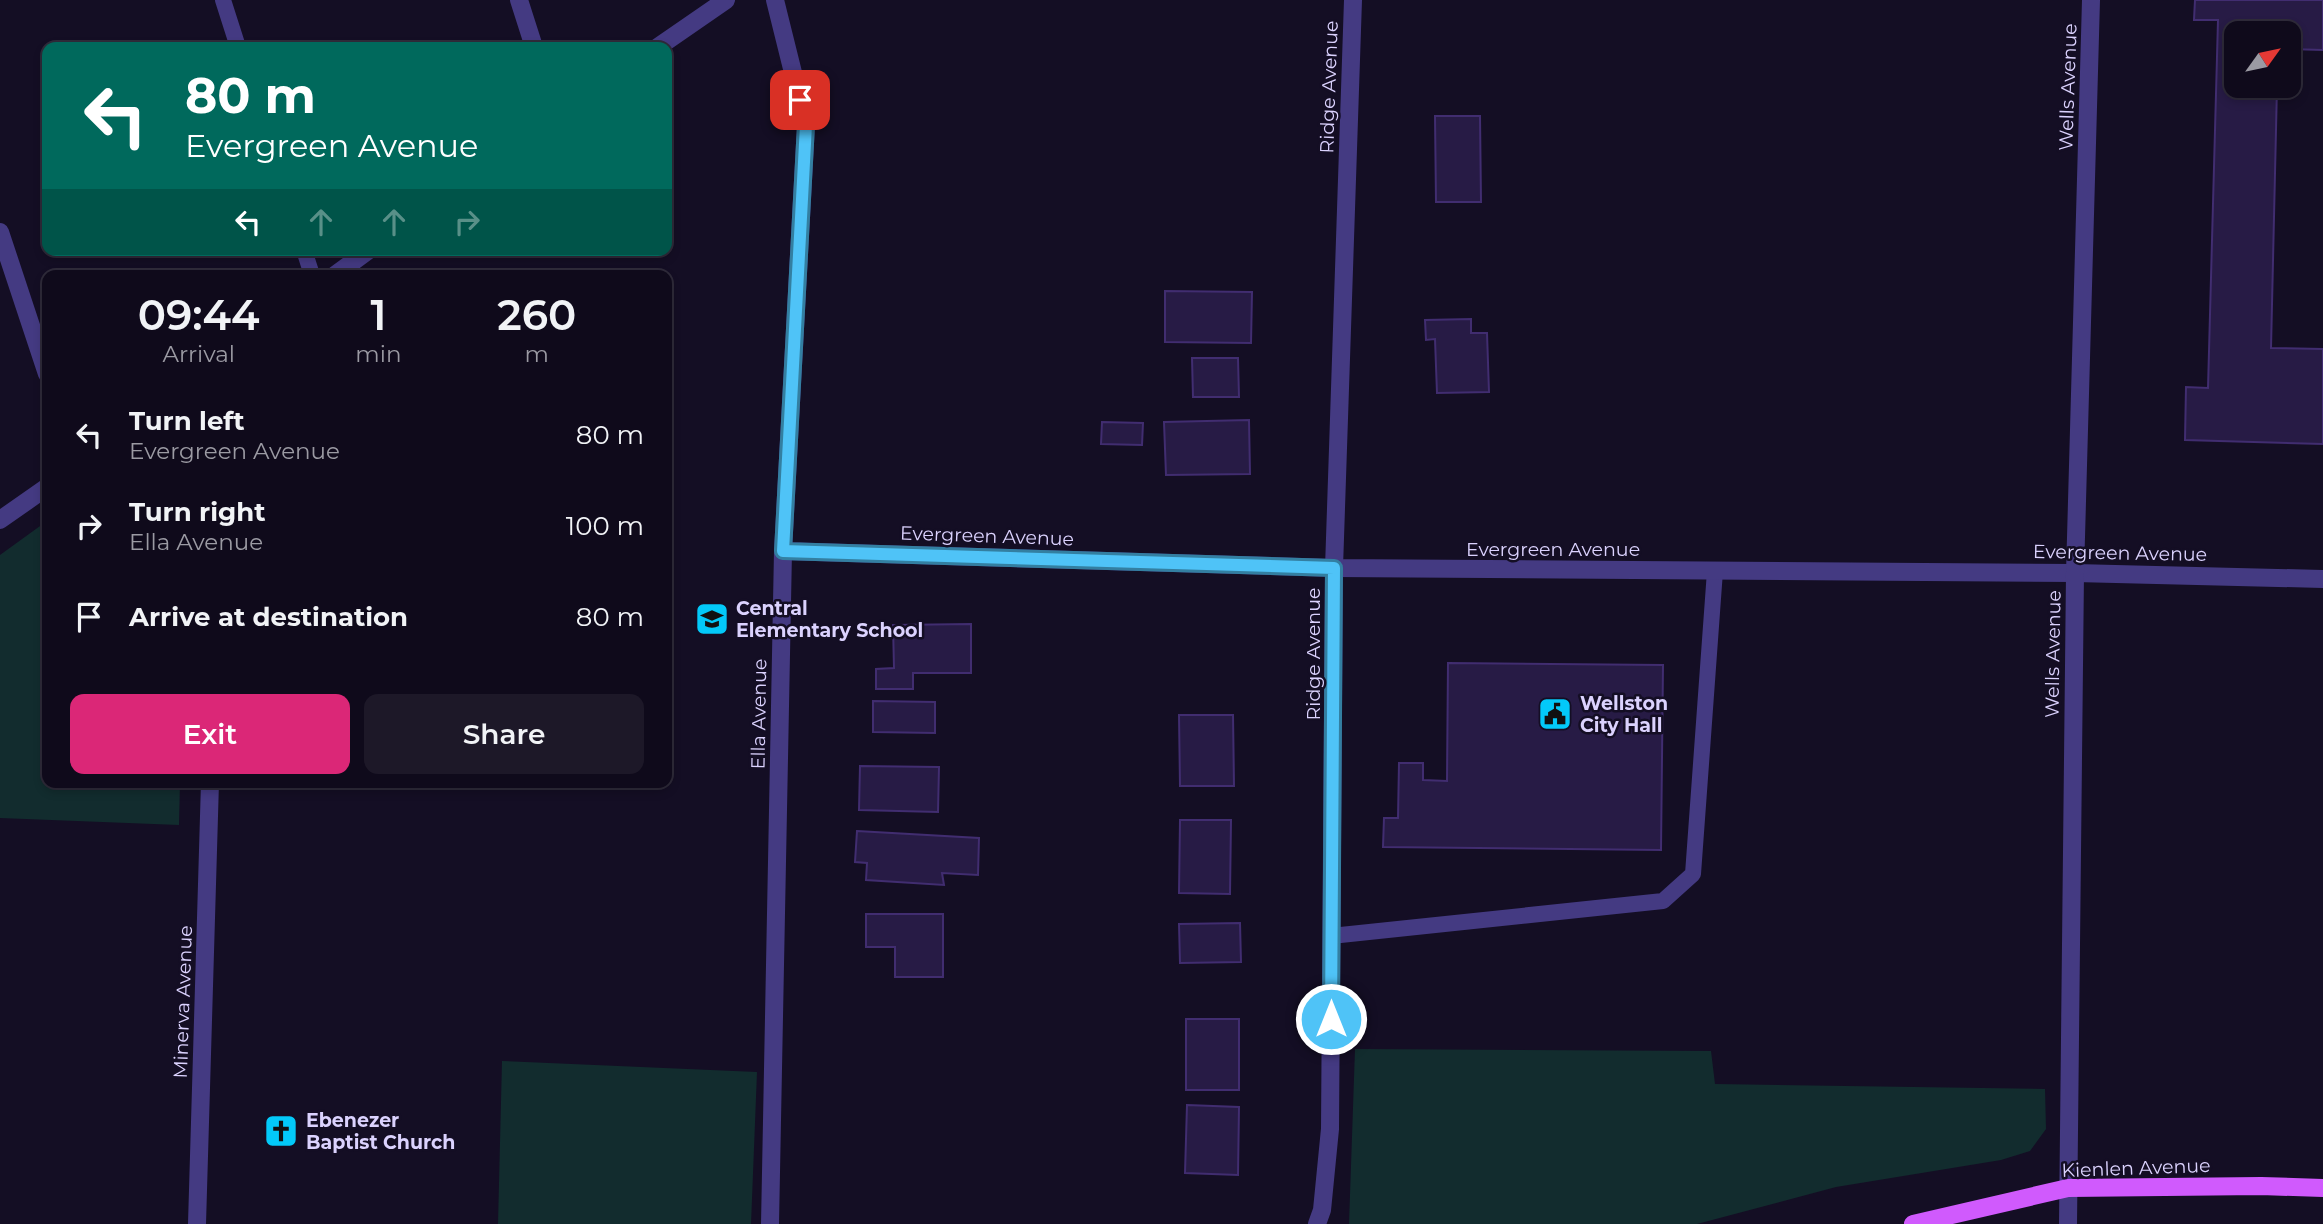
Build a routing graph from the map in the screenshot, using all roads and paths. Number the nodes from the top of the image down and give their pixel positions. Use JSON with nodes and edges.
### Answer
{"nodes":[{"id":1,"x":223,"y":0,"type":"edge"},
{"id":2,"x":519,"y":0,"type":"edge"},
{"id":3,"x":726,"y":0,"type":"edge"},
{"id":4,"x":775,"y":0,"type":"edge"},
{"id":5,"x":1353,"y":0,"type":"edge"},
{"id":6,"x":2091,"y":0,"type":"edge"},
{"id":7,"x":236,"y":42,"type":"edge"},
{"id":8,"x":532,"y":42,"type":"edge"},
{"id":9,"x":665,"y":42,"type":"edge"},
{"id":10,"x":0,"y":232,"type":"edge"},
{"id":11,"x":361,"y":256,"type":"edge"},
{"id":12,"x":342,"y":270,"type":"edge"},
{"id":13,"x":42,"y":359,"type":"edge"},
{"id":14,"x":42,"y":491,"type":"edge"},
{"id":15,"x":0,"y":520,"type":"edge"},
{"id":16,"x":783,"y":551,"type":"junction"},
{"id":17,"x":1334,"y":568,"type":"junction"},
{"id":18,"x":1716,"y":570,"type":"junction"},
{"id":19,"x":2075,"y":573,"type":"junction"},
{"id":20,"x":2323,"y":579,"type":"edge"},
{"id":21,"x":210,"y":788,"type":"edge"},
{"id":22,"x":1331,"y":936,"type":"junction"},
{"id":23,"x":2068,"y":1188,"type":"junction"},
{"id":24,"x":2323,"y":1188,"type":"edge"},
{"id":25,"x":197,"y":1224,"type":"edge"},
{"id":26,"x":772,"y":1224,"type":"edge"},
{"id":27,"x":1317,"y":1224,"type":"edge"},
{"id":28,"x":1913,"y":1224,"type":"edge"},
{"id":29,"x":2068,"y":1224,"type":"edge"}],
"edges":[{"from":1,"to":7,"type":"lane"},
{"from":2,"to":8,"type":"street"},
{"from":3,"to":9,"type":"street"},
{"from":4,"to":16,"type":"street","name":"Ella Avenue"},
{"from":5,"to":17,"type":"street","name":"Ridge Avenue"},
{"from":6,"to":19,"type":"street","name":"Wells Avenue"},
{"from":10,"to":13,"type":"street"},
{"from":11,"to":12,"type":"street"},
{"from":14,"to":15,"type":"street"},
{"from":16,"to":17,"type":"street","name":"Evergreen Avenue"},
{"from":16,"to":26,"type":"street","name":"Ella Avenue"},
{"from":17,"to":18,"type":"street","name":"Evergreen Avenue"},
{"from":17,"to":22,"type":"street","name":"Ridge Avenue"},
{"from":18,"to":19,"type":"street","name":"Evergreen Avenue"},
{"from":18,"to":22,"type":"lane"},
{"from":19,"to":20,"type":"street","name":"Evergreen Avenue"},
{"from":19,"to":23,"type":"street","name":"Wells Avenue"},
{"from":21,"to":25,"type":"street","name":"Minerva Avenue"},
{"from":22,"to":27,"type":"street","name":"Ridge Avenue"},
{"from":23,"to":24,"type":"main road","name":"Kienlen Avenue"},
{"from":23,"to":28,"type":"main road","name":"Kienlen Avenue"},
{"from":23,"to":29,"type":"street","name":"Wells Avenue"}]}
